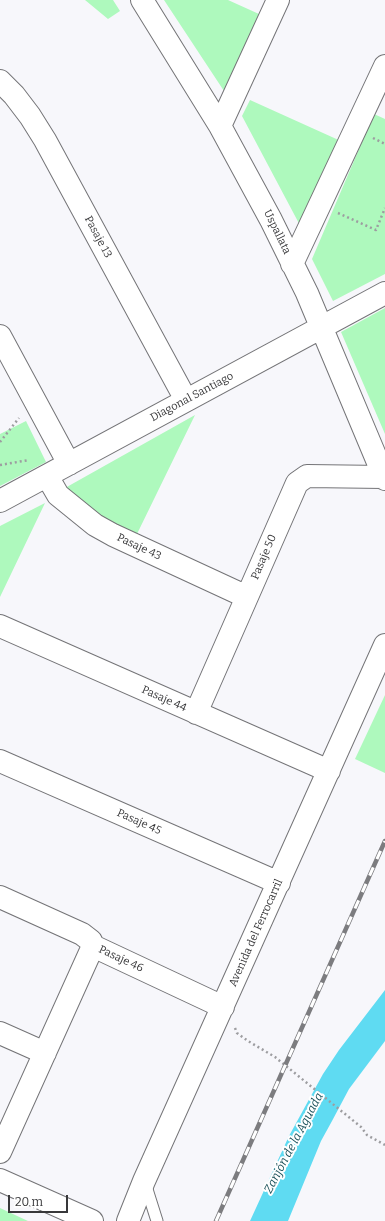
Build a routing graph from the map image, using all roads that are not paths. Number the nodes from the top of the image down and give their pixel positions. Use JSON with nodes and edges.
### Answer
{"nodes":[{"id":1,"x":142,"y":0,"type":"edge"},
{"id":2,"x":278,"y":0,"type":"edge"},
{"id":3,"x":385,"y":66,"type":"edge"},
{"id":4,"x":0,"y":81,"type":"edge"},
{"id":5,"x":220,"y":126,"type":"junction"},
{"id":6,"x":292,"y":264,"type":"junction"},
{"id":7,"x":385,"y":293,"type":"edge"},
{"id":8,"x":322,"y":327,"type":"junction"},
{"id":9,"x":0,"y":336,"type":"edge"},
{"id":10,"x":186,"y":400,"type":"junction"},
{"id":11,"x":68,"y":464,"type":"junction"},
{"id":12,"x":40,"y":468,"type":"junction"},
{"id":13,"x":384,"y":478,"type":"edge"},
{"id":14,"x":0,"y":501,"type":"edge"},
{"id":15,"x":247,"y":597,"type":"junction"},
{"id":16,"x":0,"y":626,"type":"edge"},
{"id":17,"x":385,"y":645,"type":"edge"},
{"id":18,"x":196,"y":713,"type":"junction"},
{"id":19,"x":0,"y":761,"type":"edge"},
{"id":20,"x":328,"y":771,"type":"junction"},
{"id":21,"x":279,"y":883,"type":"junction"},
{"id":22,"x":0,"y":897,"type":"edge"},
{"id":23,"x":93,"y":946,"type":"junction"},
{"id":24,"x":223,"y":1007,"type":"junction"},
{"id":25,"x":0,"y":1033,"type":"edge"},
{"id":26,"x":45,"y":1053,"type":"junction"},
{"id":27,"x":0,"y":1152,"type":"edge"},
{"id":28,"x":0,"y":1180,"type":"edge"},
{"id":29,"x":144,"y":1181,"type":"junction"},
{"id":30,"x":92,"y":1221,"type":"edge"},
{"id":31,"x":128,"y":1221,"type":"edge"},
{"id":32,"x":157,"y":1221,"type":"edge"}],
"edges":[{"from":1,"to":5,"type":"street","name":"Uspallata"},
{"from":2,"to":5,"type":"street"},
{"from":3,"to":6,"type":"street"},
{"from":4,"to":10,"type":"street","name":"Pasaje 13"},
{"from":5,"to":6,"type":"street","name":"Uspallata"},
{"from":6,"to":8,"type":"street","name":"Uspallata"},
{"from":7,"to":8,"type":"street","name":"Diagonal Santiago"},
{"from":8,"to":10,"type":"street","name":"Diagonal Santiago"},
{"from":8,"to":13,"type":"street","name":"Uspallata"},
{"from":9,"to":11,"type":"street"},
{"from":10,"to":11,"type":"street","name":"Diagonal Santiago"},
{"from":11,"to":12,"type":"street","name":"Diagonal Santiago"},
{"from":12,"to":14,"type":"street","name":"Diagonal Santiago"},
{"from":12,"to":15,"type":"street","name":"Pasaje 43"},
{"from":13,"to":15,"type":"street","name":"Pasaje 50"},
{"from":15,"to":18,"type":"street","name":"Pasaje 50"},
{"from":16,"to":18,"type":"street","name":"Pasaje 44"},
{"from":17,"to":20,"type":"street","name":"Avenida del Ferrocarril"},
{"from":18,"to":20,"type":"street","name":"Pasaje 44"},
{"from":19,"to":21,"type":"street","name":"Pasaje 45"},
{"from":20,"to":21,"type":"street","name":"Avenida del Ferrocarril"},
{"from":21,"to":24,"type":"street","name":"Avenida del Ferrocarril"},
{"from":22,"to":23,"type":"street","name":"Pasaje 46"},
{"from":23,"to":24,"type":"street","name":"Pasaje 46"},
{"from":23,"to":26,"type":"street"},
{"from":24,"to":29,"type":"street","name":"Avenida del Ferrocarril"},
{"from":25,"to":26,"type":"street"},
{"from":26,"to":27,"type":"street"},
{"from":28,"to":30,"type":"street"},
{"from":29,"to":31,"type":"street","name":"Avenida del Ferrocarril"},
{"from":29,"to":32,"type":"lane"}]}
